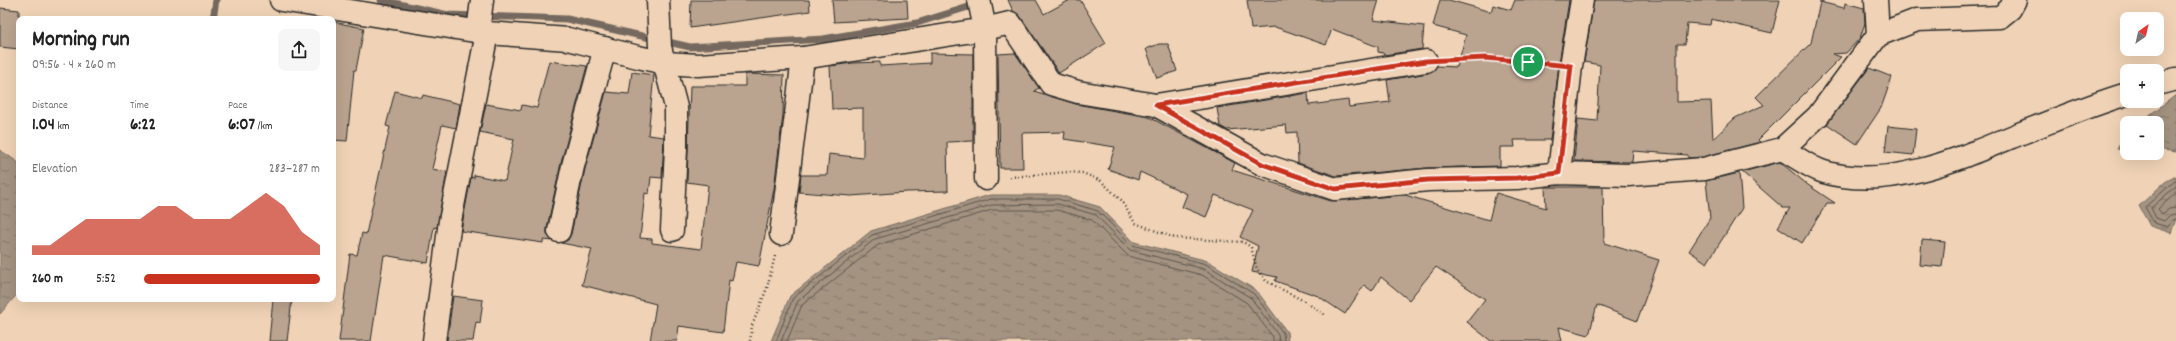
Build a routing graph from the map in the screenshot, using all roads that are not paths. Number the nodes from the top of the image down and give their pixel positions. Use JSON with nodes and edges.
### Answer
{"nodes":[{"id":1,"x":281,"y":0,"type":"edge"},
{"id":2,"x":658,"y":0,"type":"edge"},
{"id":3,"x":1582,"y":0,"type":"edge"},
{"id":4,"x":1876,"y":0,"type":"edge"},
{"id":5,"x":2015,"y":0,"type":"edge"},
{"id":6,"x":482,"y":2,"type":"edge"},
{"id":7,"x":982,"y":15,"type":"edge"},
{"id":8,"x":482,"y":32,"type":"junction"},
{"id":9,"x":1878,"y":35,"type":"junction"},
{"id":10,"x":605,"y":48,"type":"junction"},
{"id":11,"x":663,"y":55,"type":"junction"},
{"id":12,"x":803,"y":58,"type":"junction"},
{"id":13,"x":1426,"y":61,"type":"road end"},
{"id":14,"x":2176,"y":78,"type":"edge"},
{"id":15,"x":2164,"y":82,"type":"edge"},
{"id":16,"x":2120,"y":96,"type":"edge"},
{"id":17,"x":1156,"y":105,"type":"junction"},
{"id":18,"x":1782,"y":149,"type":"junction"},
{"id":19,"x":1559,"y":173,"type":"junction"},
{"id":20,"x":986,"y":179,"type":"road end"},
{"id":21,"x":672,"y":230,"type":"dead end"},
{"id":22,"x":559,"y":231,"type":"dead end"},
{"id":23,"x":781,"y":234,"type":"road end"},
{"id":24,"x":434,"y":341,"type":"edge"}],
"edges":[{"from":1,"to":8,"type":"street"},
{"from":2,"to":11,"type":"street"},
{"from":3,"to":19,"type":"street"},
{"from":4,"to":9,"type":"street"},
{"from":5,"to":9,"type":"street"},
{"from":6,"to":8,"type":"street"},
{"from":7,"to":12,"type":"street"},
{"from":7,"to":17,"type":"street"},
{"from":7,"to":20,"type":"street"},
{"from":8,"to":10,"type":"street"},
{"from":8,"to":24,"type":"street"},
{"from":9,"to":18,"type":"street"},
{"from":10,"to":11,"type":"street"},
{"from":10,"to":22,"type":"street"},
{"from":11,"to":12,"type":"street"},
{"from":11,"to":21,"type":"street"},
{"from":12,"to":23,"type":"street"},
{"from":13,"to":17,"type":"street"},
{"from":14,"to":15,"type":"street"},
{"from":16,"to":18,"type":"street"},
{"from":17,"to":19,"type":"street"},
{"from":18,"to":19,"type":"street"}]}
